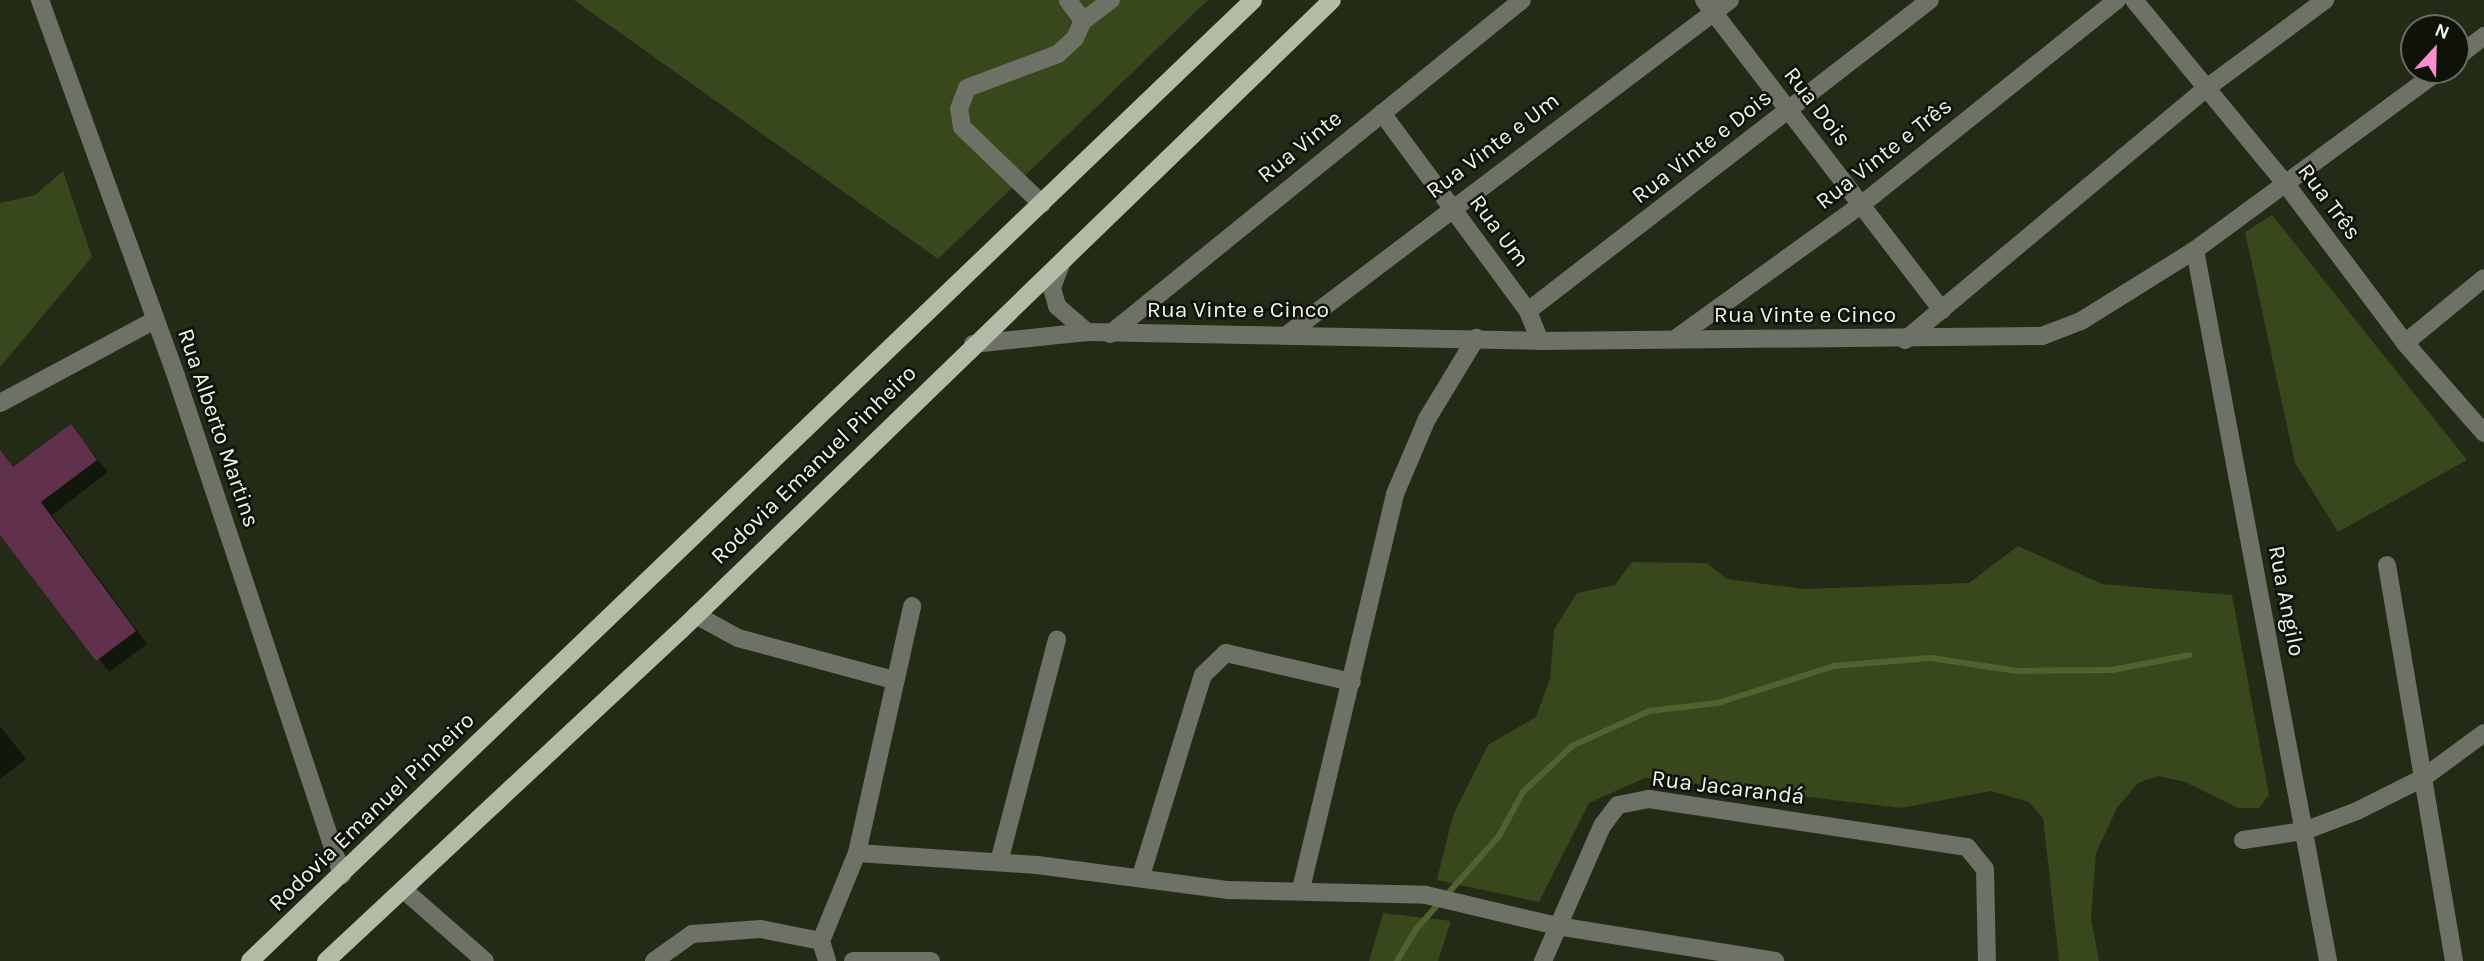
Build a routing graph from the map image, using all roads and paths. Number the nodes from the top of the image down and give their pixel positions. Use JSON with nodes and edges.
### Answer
{"nodes":[{"id":1,"x":40,"y":0,"type":"edge"},
{"id":2,"x":1068,"y":0,"type":"edge"},
{"id":3,"x":1111,"y":0,"type":"edge"},
{"id":4,"x":1253,"y":0,"type":"edge"},
{"id":5,"x":1332,"y":0,"type":"edge"},
{"id":6,"x":1522,"y":0,"type":"edge"},
{"id":7,"x":1730,"y":0,"type":"edge"},
{"id":8,"x":1930,"y":0,"type":"edge"},
{"id":9,"x":2117,"y":0,"type":"edge"},
{"id":10,"x":2134,"y":0,"type":"edge"},
{"id":11,"x":2325,"y":0,"type":"edge"},
{"id":12,"x":1709,"y":6,"type":"edge"},
{"id":13,"x":1083,"y":21,"type":"junction"},
{"id":14,"x":2484,"y":36,"type":"edge"},
{"id":15,"x":2470,"y":47,"type":"edge"},
{"id":16,"x":2422,"y":84,"type":"edge"},
{"id":17,"x":2204,"y":90,"type":"junction"},
{"id":18,"x":1789,"y":111,"type":"junction"},
{"id":19,"x":1382,"y":113,"type":"junction"},
{"id":20,"x":2288,"y":187,"type":"junction"},
{"id":21,"x":1042,"y":204,"type":"junction"},
{"id":22,"x":1861,"y":205,"type":"junction"},
{"id":23,"x":1450,"y":207,"type":"junction"},
{"id":24,"x":2195,"y":250,"type":"junction"},
{"id":25,"x":1061,"y":264,"type":"junction"},
{"id":26,"x":2484,"y":278,"type":"edge"},
{"id":27,"x":1942,"y":310,"type":"junction"},
{"id":28,"x":1528,"y":311,"type":"junction"},
{"id":29,"x":155,"y":320,"type":"junction"},
{"id":30,"x":1087,"y":332,"type":"junction"},
{"id":31,"x":1110,"y":334,"type":"junction"},
{"id":32,"x":1288,"y":334,"type":"junction"},
{"id":33,"x":1476,"y":338,"type":"junction"},
{"id":34,"x":1675,"y":339,"type":"junction"},
{"id":35,"x":1905,"y":340,"type":"junction"},
{"id":36,"x":1541,"y":341,"type":"junction"},
{"id":37,"x":2404,"y":343,"type":"junction"},
{"id":38,"x":973,"y":344,"type":"junction"},
{"id":39,"x":0,"y":403,"type":"edge"},
{"id":40,"x":2484,"y":433,"type":"edge"},
{"id":41,"x":2387,"y":565,"type":"dead end"},
{"id":42,"x":912,"y":607,"type":"dead end"},
{"id":43,"x":696,"y":615,"type":"junction"},
{"id":44,"x":1057,"y":639,"type":"dead end"},
{"id":45,"x":894,"y":680,"type":"junction"},
{"id":46,"x":1352,"y":682,"type":"junction"},
{"id":47,"x":2484,"y":733,"type":"edge"},
{"id":48,"x":2423,"y":778,"type":"junction"},
{"id":49,"x":2304,"y":831,"type":"junction"},
{"id":50,"x":2243,"y":840,"type":"dead end"},
{"id":51,"x":857,"y":853,"type":"junction"},
{"id":52,"x":999,"y":862,"type":"junction"},
{"id":53,"x":342,"y":875,"type":"junction"},
{"id":54,"x":1141,"y":876,"type":"junction"},
{"id":55,"x":1301,"y":889,"type":"junction"},
{"id":56,"x":405,"y":891,"type":"junction"},
{"id":57,"x":1557,"y":926,"type":"junction"},
{"id":58,"x":821,"y":941,"type":"junction"},
{"id":59,"x":250,"y":961,"type":"edge"},
{"id":60,"x":327,"y":961,"type":"edge"},
{"id":61,"x":485,"y":961,"type":"edge"},
{"id":62,"x":654,"y":961,"type":"edge"},
{"id":63,"x":827,"y":961,"type":"edge"},
{"id":64,"x":852,"y":961,"type":"edge"},
{"id":65,"x":931,"y":961,"type":"edge"},
{"id":66,"x":1544,"y":961,"type":"edge"},
{"id":67,"x":1775,"y":961,"type":"edge"},
{"id":68,"x":1987,"y":961,"type":"edge"},
{"id":69,"x":2328,"y":961,"type":"edge"},
{"id":70,"x":2454,"y":961,"type":"edge"}],
"edges":[{"from":1,"to":29,"type":"street","name":"Rua Alberto Martins"},
{"from":2,"to":13,"type":"street"},
{"from":3,"to":13,"type":"street"},
{"from":4,"to":21,"type":"main road","name":"Rodovia Emanuel Pinheiro"},
{"from":5,"to":25,"type":"main road","name":"Rodovia Emanuel Pinheiro"},
{"from":6,"to":19,"type":"street","name":"Rua Vinte"},
{"from":7,"to":12,"type":"street","name":"Rua Vinte e Um"},
{"from":8,"to":18,"type":"street","name":"Rua Vinte e Dois"},
{"from":9,"to":22,"type":"street","name":"Rua Vinte e Três"},
{"from":10,"to":17,"type":"street","name":"Rua Três"},
{"from":11,"to":17,"type":"street"},
{"from":12,"to":18,"type":"street","name":"Rua Dois"},
{"from":12,"to":23,"type":"street","name":"Rua Vinte e Um"},
{"from":13,"to":21,"type":"street"},
{"from":14,"to":15,"type":"street"},
{"from":16,"to":20,"type":"street","name":"Rua Vinte e Cinco"},
{"from":17,"to":20,"type":"street","name":"Rua Três"},
{"from":17,"to":27,"type":"street"},
{"from":18,"to":22,"type":"street","name":"Rua Dois"},
{"from":18,"to":28,"type":"street","name":"Rua Vinte e Dois"},
{"from":19,"to":23,"type":"street","name":"Rua Um"},
{"from":19,"to":31,"type":"street","name":"Rua Vinte"},
{"from":20,"to":24,"type":"street","name":"Rua Vinte e Cinco"},
{"from":20,"to":37,"type":"street","name":"Rua Três"},
{"from":21,"to":53,"type":"main road","name":"Rodovia Emanuel Pinheiro"},
{"from":22,"to":27,"type":"street","name":"Rua Dois"},
{"from":22,"to":34,"type":"street","name":"Rua Vinte e Três"},
{"from":23,"to":28,"type":"street","name":"Rua Um"},
{"from":23,"to":32,"type":"street","name":"Rua Vinte e Um"},
{"from":24,"to":35,"type":"street","name":"Rua Vinte e Cinco"},
{"from":24,"to":49,"type":"street","name":"Rua Angilo"},
{"from":25,"to":30,"type":"street"},
{"from":25,"to":38,"type":"main road","name":"Rodovia Emanuel Pinheiro"},
{"from":26,"to":37,"type":"street"},
{"from":27,"to":35,"type":"street"},
{"from":28,"to":36,"type":"street"},
{"from":29,"to":39,"type":"street"},
{"from":29,"to":53,"type":"street","name":"Rua Alberto Martins"},
{"from":30,"to":31,"type":"street","name":"Rua Vinte e Cinco"},
{"from":30,"to":38,"type":"street","name":"Rua Vinte e Cinco"},
{"from":31,"to":32,"type":"street","name":"Rua Vinte e Cinco"},
{"from":32,"to":33,"type":"street","name":"Rua Vinte e Cinco"},
{"from":33,"to":36,"type":"street","name":"Rua Vinte e Cinco"},
{"from":33,"to":46,"type":"street"},
{"from":34,"to":35,"type":"street","name":"Rua Vinte e Cinco"},
{"from":34,"to":36,"type":"street","name":"Rua Vinte e Cinco"},
{"from":37,"to":40,"type":"street","name":"Rua Três"},
{"from":38,"to":43,"type":"main road","name":"Rodovia Emanuel Pinheiro"},
{"from":41,"to":48,"type":"street"},
{"from":42,"to":45,"type":"street"},
{"from":43,"to":45,"type":"street"},
{"from":43,"to":56,"type":"main road","name":"Rodovia Emanuel Pinheiro"},
{"from":44,"to":52,"type":"street"},
{"from":45,"to":51,"type":"street"},
{"from":46,"to":54,"type":"street"},
{"from":46,"to":55,"type":"street"},
{"from":47,"to":48,"type":"street"},
{"from":48,"to":49,"type":"street"},
{"from":48,"to":70,"type":"street"},
{"from":49,"to":50,"type":"street"},
{"from":49,"to":69,"type":"street","name":"Rua Angilo"},
{"from":51,"to":52,"type":"street"},
{"from":51,"to":58,"type":"street"},
{"from":52,"to":54,"type":"street"},
{"from":53,"to":59,"type":"main road","name":"Rodovia Emanuel Pinheiro"},
{"from":54,"to":55,"type":"street"},
{"from":55,"to":57,"type":"street"},
{"from":56,"to":60,"type":"main road","name":"Rodovia Emanuel Pinheiro"},
{"from":56,"to":61,"type":"street"},
{"from":57,"to":66,"type":"street"},
{"from":57,"to":67,"type":"street"},
{"from":57,"to":68,"type":"street","name":"Rua Jacarandá"},
{"from":58,"to":62,"type":"street"},
{"from":58,"to":63,"type":"street"},
{"from":64,"to":65,"type":"street"}]}
